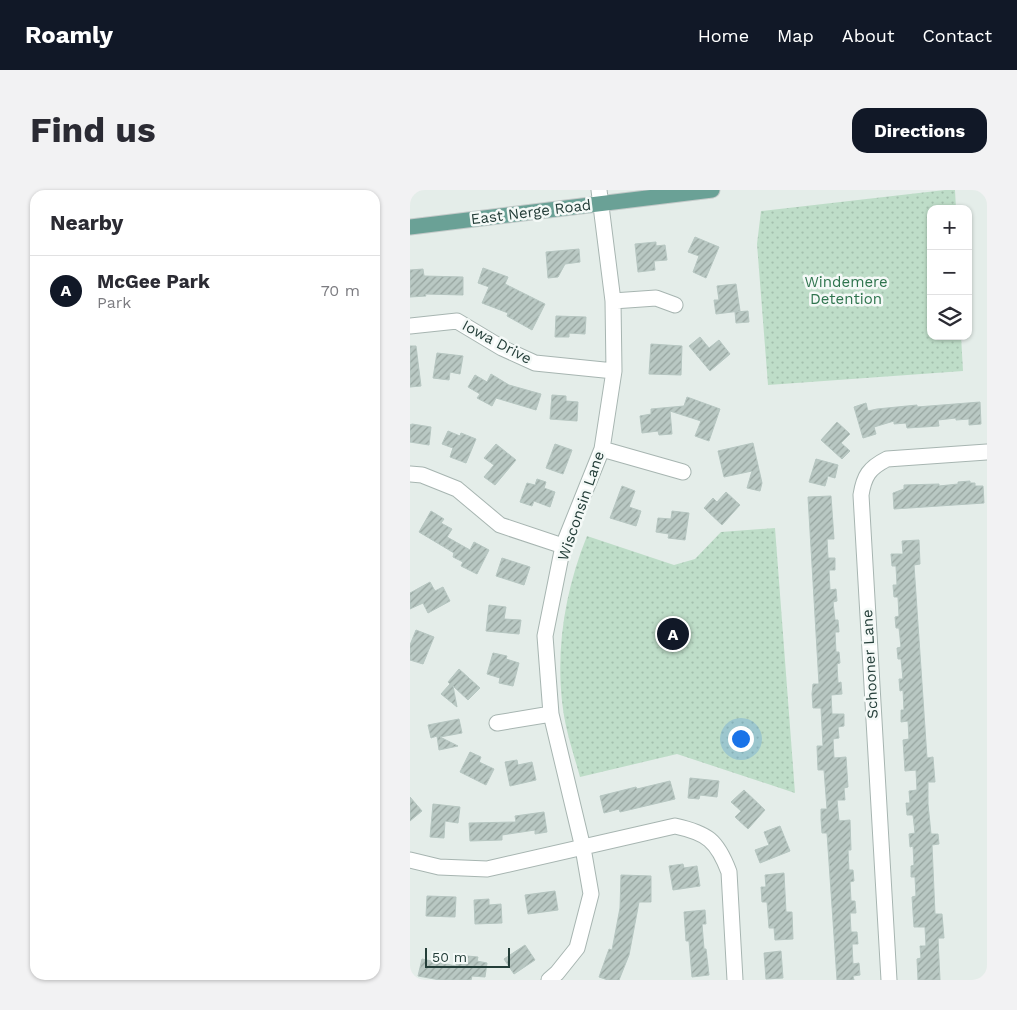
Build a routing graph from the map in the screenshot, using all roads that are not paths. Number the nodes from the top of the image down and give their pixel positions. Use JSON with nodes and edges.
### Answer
{"nodes":[{"id":1,"x":712,"y":190,"type":"edge"},
{"id":2,"x":600,"y":197,"type":"edge"},
{"id":3,"x":410,"y":227,"type":"edge"},
{"id":4,"x":613,"y":301,"type":"junction"},
{"id":5,"x":675,"y":304,"type":"dead end"},
{"id":6,"x":410,"y":326,"type":"edge"},
{"id":7,"x":614,"y":371,"type":"junction"},
{"id":8,"x":602,"y":449,"type":"junction"},
{"id":9,"x":987,"y":452,"type":"edge"},
{"id":10,"x":684,"y":472,"type":"dead end"},
{"id":11,"x":410,"y":474,"type":"edge"},
{"id":12,"x":563,"y":546,"type":"junction"},
{"id":13,"x":551,"y":714,"type":"junction"},
{"id":14,"x":497,"y":723,"type":"dead end"},
{"id":15,"x":583,"y":848,"type":"junction"},
{"id":16,"x":410,"y":860,"type":"edge"},
{"id":17,"x":549,"y":980,"type":"edge"},
{"id":18,"x":735,"y":980,"type":"edge"},
{"id":19,"x":888,"y":980,"type":"edge"}],
"edges":[{"from":1,"to":2,"type":"main road","name":"East Nerge Road"},
{"from":2,"to":3,"type":"main road","name":"East Nerge Road"},
{"from":2,"to":4,"type":"street","name":"Wisconsin Lane"},
{"from":4,"to":5,"type":"street"},
{"from":4,"to":7,"type":"street","name":"Wisconsin Lane"},
{"from":6,"to":7,"type":"street","name":"Iowa Drive"},
{"from":7,"to":8,"type":"street","name":"Wisconsin Lane"},
{"from":8,"to":10,"type":"street"},
{"from":8,"to":12,"type":"street","name":"Wisconsin Lane"},
{"from":9,"to":19,"type":"street","name":"Schooner Lane"},
{"from":11,"to":12,"type":"street"},
{"from":12,"to":13,"type":"street","name":"Wisconsin Lane"},
{"from":13,"to":14,"type":"street"},
{"from":13,"to":15,"type":"street","name":"Wisconsin Lane"},
{"from":15,"to":16,"type":"street"},
{"from":15,"to":17,"type":"street","name":"Wisconsin Lane"},
{"from":15,"to":18,"type":"street"}]}
